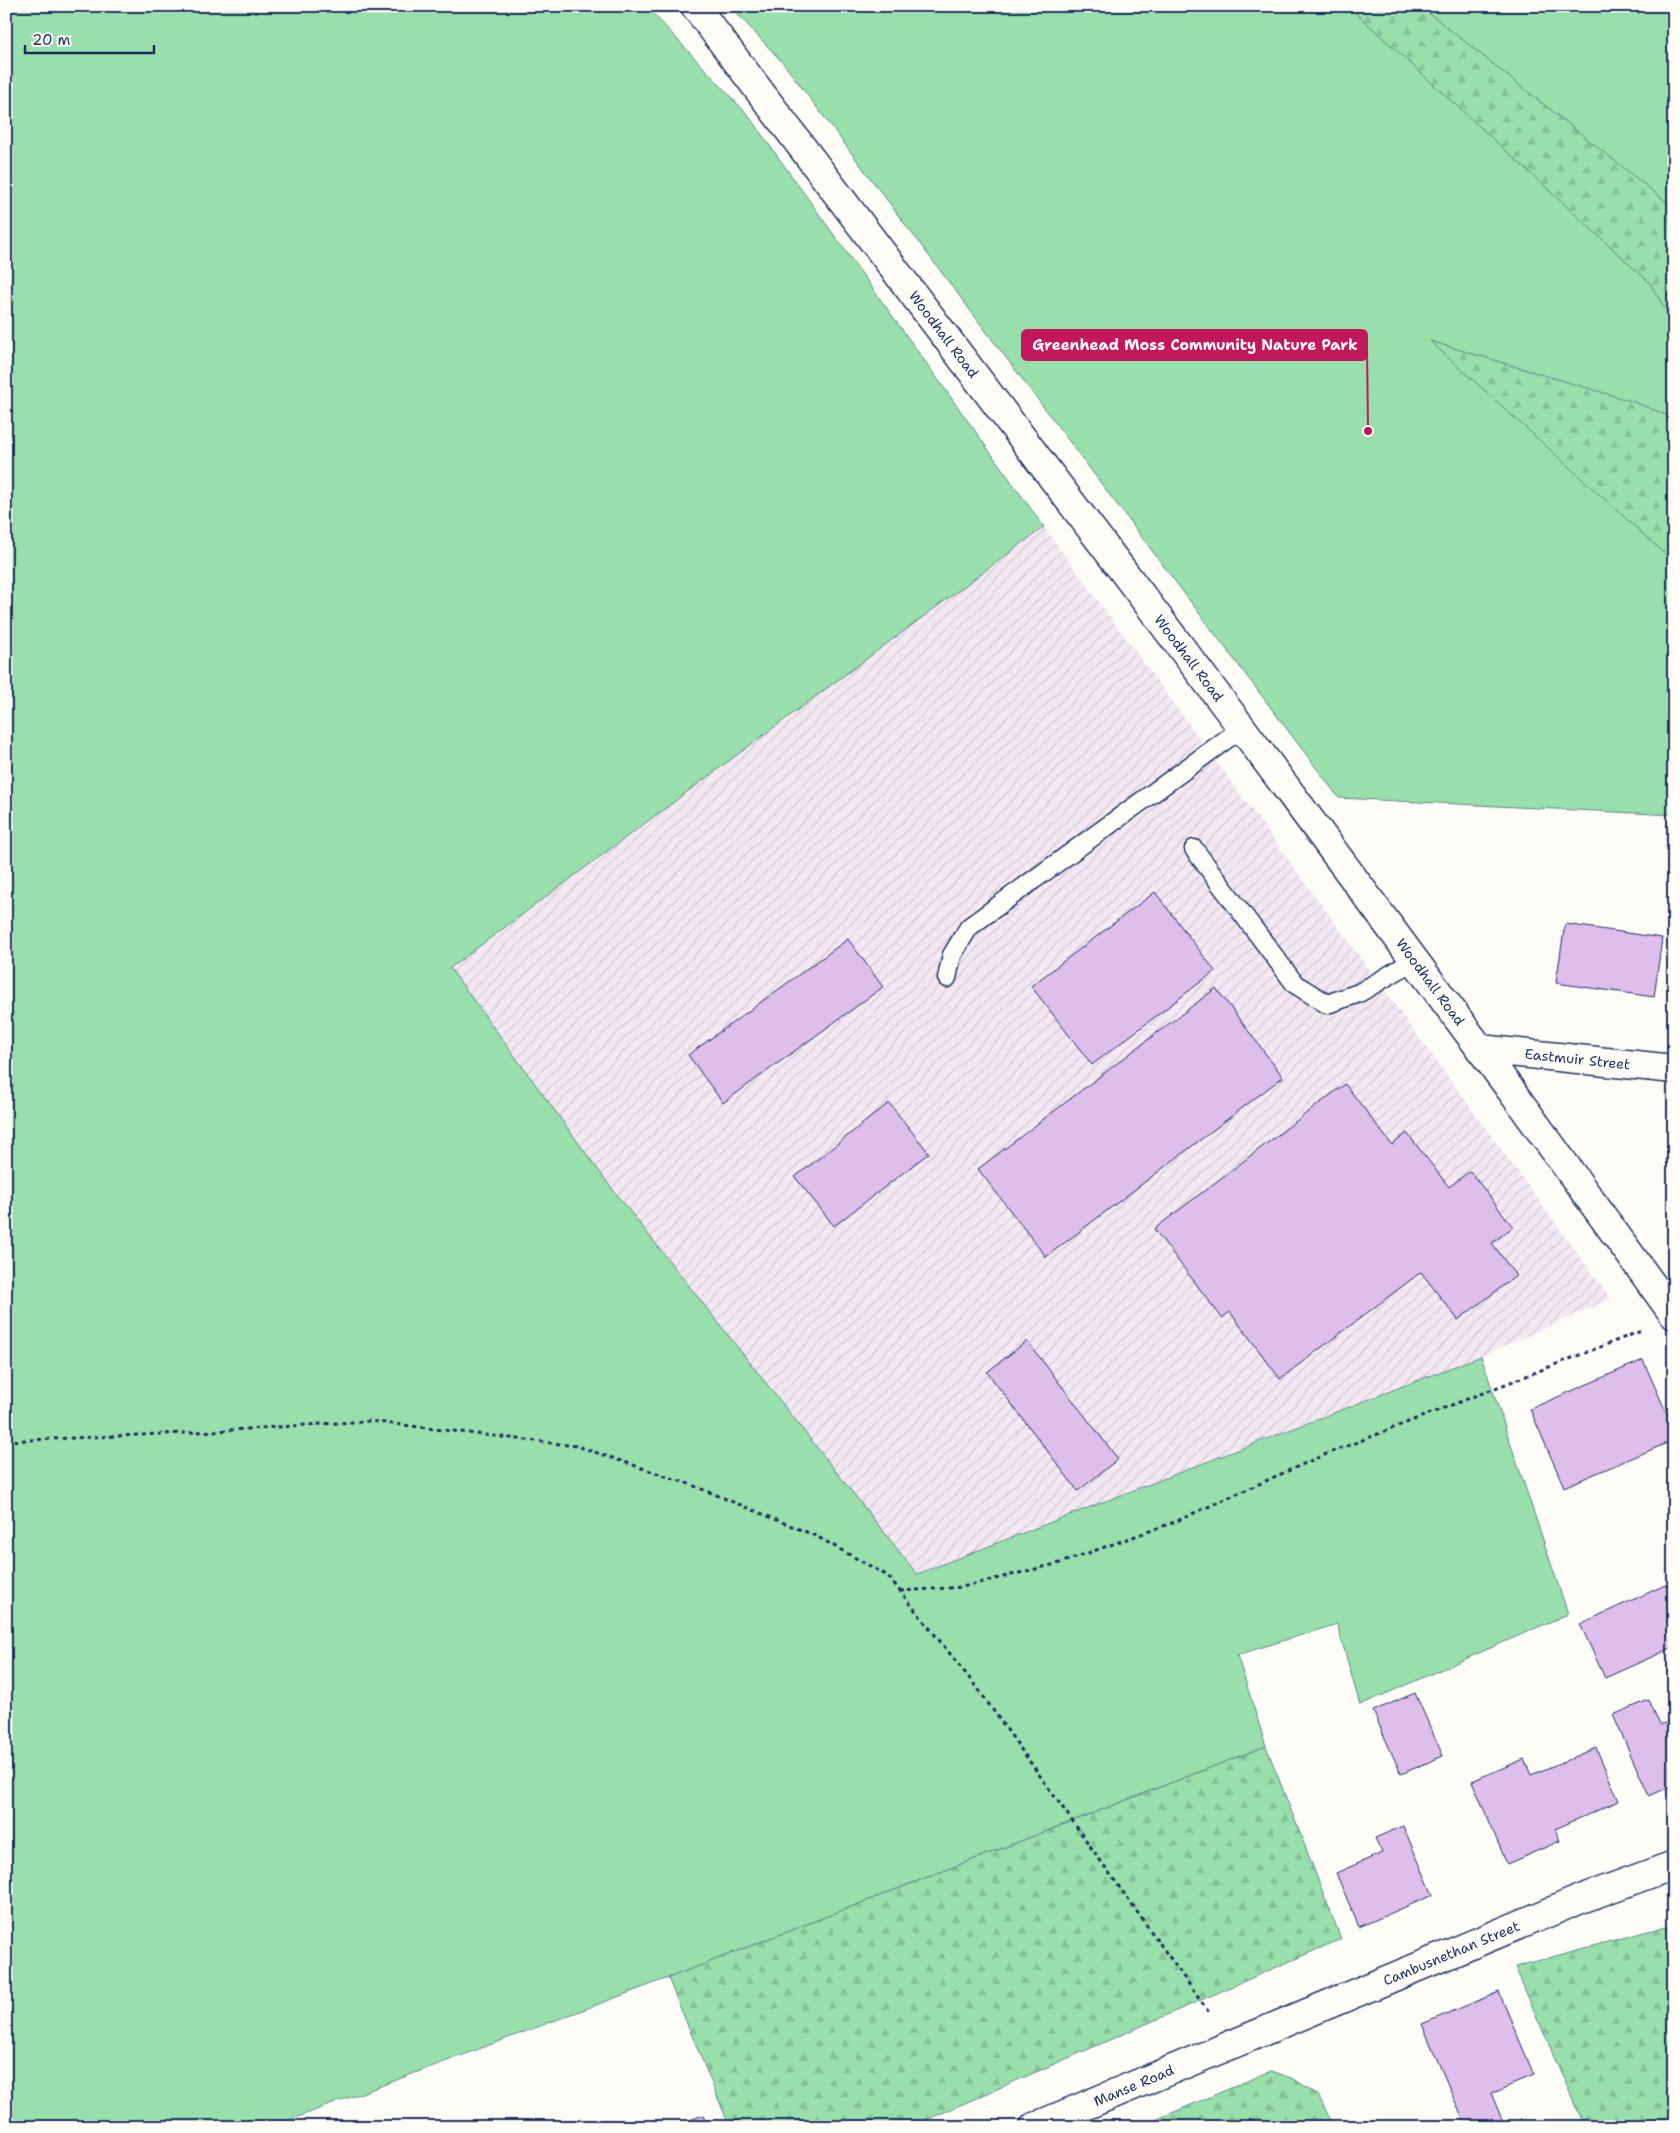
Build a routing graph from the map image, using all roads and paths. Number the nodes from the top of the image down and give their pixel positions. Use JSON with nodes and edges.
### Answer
{"nodes":[{"id":1,"x":695,"y":6,"type":"edge"},
{"id":2,"x":1242,"y":728,"type":"junction"},
{"id":3,"x":1194,"y":849,"type":"dead end"},
{"id":4,"x":1415,"y":960,"type":"junction"},
{"id":5,"x":946,"y":978,"type":"dead end"},
{"id":6,"x":1480,"y":1049,"type":"junction"},
{"id":7,"x":1674,"y":1070,"type":"edge"},
{"id":8,"x":1674,"y":1315,"type":"edge"},
{"id":9,"x":1646,"y":1328,"type":"dead end"},
{"id":10,"x":6,"y":1441,"type":"edge"},
{"id":11,"x":900,"y":1591,"type":"junction"},
{"id":12,"x":1674,"y":1865,"type":"edge"},
{"id":13,"x":1232,"y":2045,"type":"junction"},
{"id":14,"x":1034,"y":2127,"type":"edge"}],
"edges":[{"from":1,"to":2,"type":"street","name":"Woodhall Road"},
{"from":2,"to":4,"type":"street","name":"Woodhall Road"},
{"from":2,"to":5,"type":"lane"},
{"from":3,"to":4,"type":"lane"},
{"from":4,"to":6,"type":"street","name":"Woodhall Road"},
{"from":6,"to":7,"type":"street","name":"Eastmuir Street"},
{"from":6,"to":8,"type":"street","name":"Woodhall Road"},
{"from":9,"to":11,"type":"path"},
{"from":10,"to":11,"type":"path"},
{"from":11,"to":13,"type":"path"},
{"from":12,"to":13,"type":"street","name":"Cambusnethan Street"},
{"from":13,"to":14,"type":"street","name":"Manse Road"}]}
